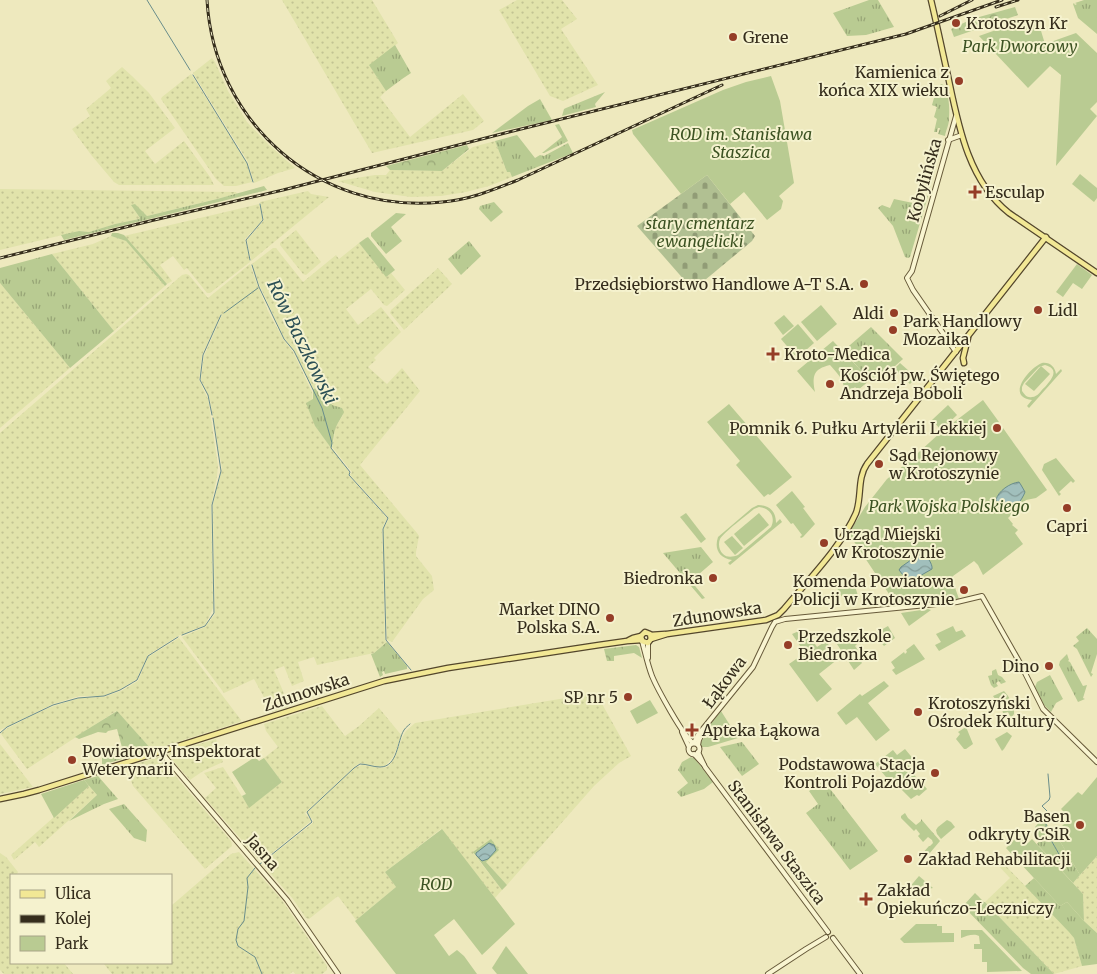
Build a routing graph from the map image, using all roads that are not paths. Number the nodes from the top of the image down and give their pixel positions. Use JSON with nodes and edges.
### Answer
{"nodes":[{"id":1,"x":931,"y":0,"type":"edge"},
{"id":2,"x":956,"y":116,"type":"junction"},
{"id":3,"x":962,"y":135,"type":"junction"},
{"id":4,"x":948,"y":140,"type":"junction"},
{"id":5,"x":1046,"y":237,"type":"junction"},
{"id":6,"x":1097,"y":273,"type":"edge"},
{"id":7,"x":968,"y":335,"type":"junction"},
{"id":8,"x":956,"y":352,"type":"junction"},
{"id":9,"x":964,"y":363,"type":"dead end"},
{"id":10,"x":774,"y":623,"type":"joint"},
{"id":11,"x":646,"y":639,"type":"junction"},
{"id":12,"x":680,"y":728,"type":"junction"},
{"id":13,"x":695,"y":744,"type":"junction"},
{"id":14,"x":689,"y":747,"type":"junction"},
{"id":15,"x":161,"y":751,"type":"junction"},
{"id":16,"x":696,"y":753,"type":"junction"},
{"id":17,"x":1097,"y":762,"type":"edge"},
{"id":18,"x":0,"y":799,"type":"edge"},
{"id":19,"x":828,"y":932,"type":"junction"},
{"id":20,"x":826,"y":937,"type":"junction"},
{"id":21,"x":833,"y":938,"type":"junction"},
{"id":22,"x":338,"y":974,"type":"edge"},
{"id":23,"x":768,"y":974,"type":"edge"},
{"id":24,"x":860,"y":974,"type":"edge"}],
"edges":[{"from":1,"to":2,"type":"main road"},
{"from":2,"to":3,"type":"main road"},
{"from":2,"to":4,"type":"street","name":"Kobylińska"},
{"from":3,"to":4,"type":"street"},
{"from":3,"to":5,"type":"main road"},
{"from":4,"to":8,"type":"street","name":"Kobylińska"},
{"from":5,"to":6,"type":"main road"},
{"from":5,"to":7,"type":"main road"},
{"from":7,"to":8,"type":"main road"},
{"from":7,"to":9,"type":"main road"},
{"from":8,"to":11,"type":"main road","name":"Zdunowska"},
{"from":10,"to":13,"type":"street","name":"Łąkowa"},
{"from":10,"to":17,"type":"street","name":"Zdunowska"},
{"from":11,"to":12,"type":"street"},
{"from":11,"to":15,"type":"main road","name":"Zdunowska"},
{"from":12,"to":13,"type":"street"},
{"from":12,"to":14,"type":"street"},
{"from":13,"to":14,"type":"street","name":"Łąkowa"},
{"from":13,"to":16,"type":"street"},
{"from":14,"to":16,"type":"street"},
{"from":15,"to":18,"type":"main road","name":"Zdunowska"},
{"from":15,"to":22,"type":"street","name":"Jasna"},
{"from":16,"to":19,"type":"street","name":"Stanisława Staszica"},
{"from":19,"to":20,"type":"street"},
{"from":19,"to":21,"type":"street"},
{"from":20,"to":21,"type":"street"},
{"from":20,"to":23,"type":"street"},
{"from":21,"to":24,"type":"street"}]}
